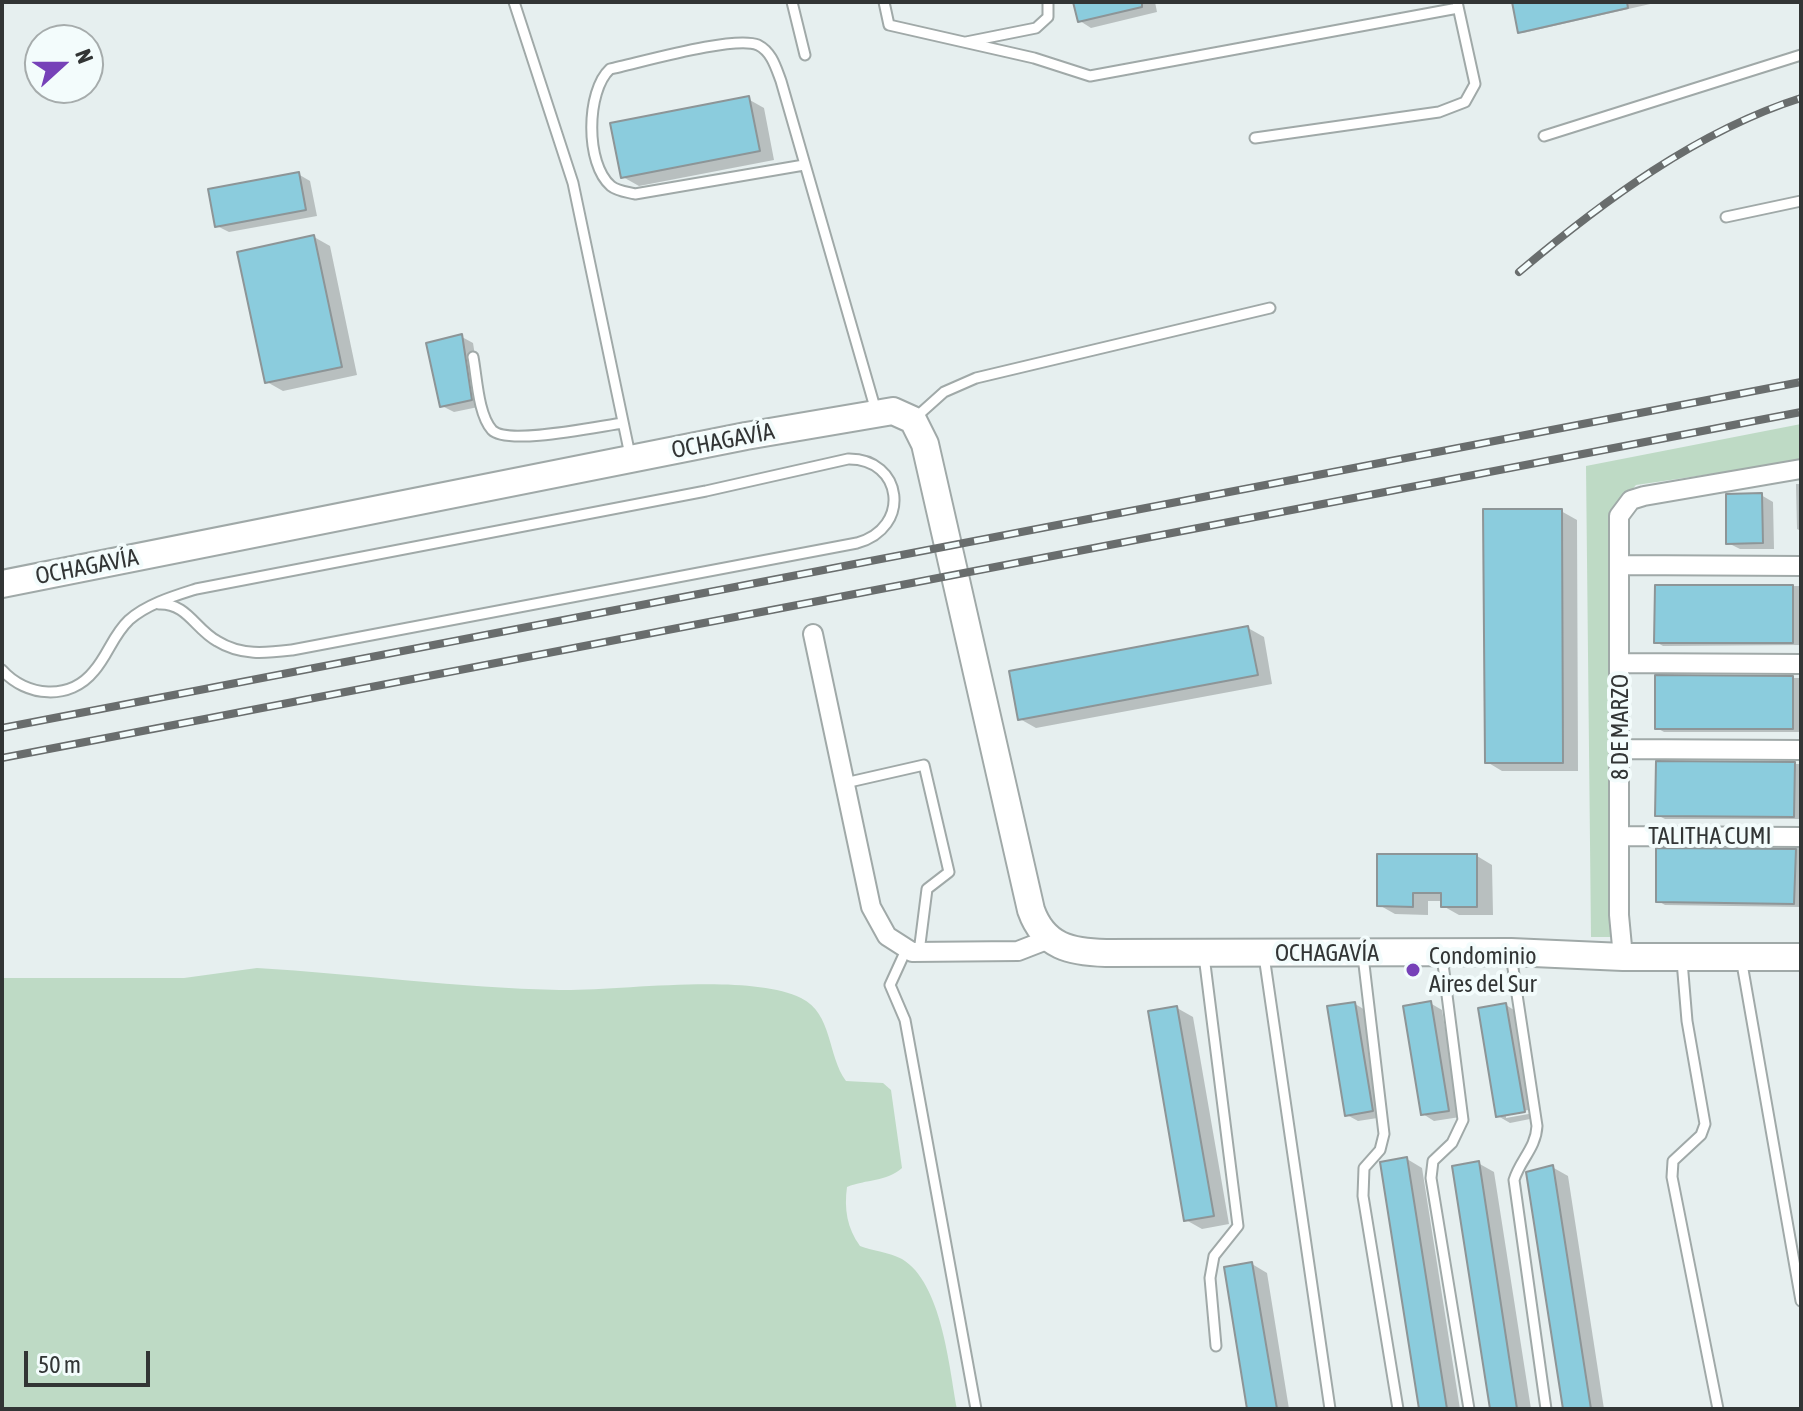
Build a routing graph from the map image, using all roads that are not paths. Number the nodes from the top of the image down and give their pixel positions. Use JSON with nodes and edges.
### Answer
{"nodes":[{"id":1,"x":514,"y":2,"type":"edge"},
{"id":2,"x":792,"y":2,"type":"edge"},
{"id":3,"x":884,"y":2,"type":"edge"},
{"id":4,"x":1048,"y":2,"type":"edge"},
{"id":5,"x":1458,"y":5,"type":"edge"},
{"id":6,"x":963,"y":43,"type":"junction"},
{"id":7,"x":805,"y":55,"type":"dead end"},
{"id":8,"x":1801,"y":55,"type":"edge"},
{"id":9,"x":1544,"y":136,"type":"dead end"},
{"id":10,"x":1255,"y":138,"type":"dead end"},
{"id":11,"x":804,"y":165,"type":"junction"},
{"id":12,"x":1801,"y":201,"type":"edge"},
{"id":13,"x":1726,"y":217,"type":"dead end"},
{"id":14,"x":1270,"y":308,"type":"dead end"},
{"id":15,"x":473,"y":357,"type":"dead end"},
{"id":16,"x":876,"y":411,"type":"junction"},
{"id":17,"x":913,"y":420,"type":"junction"},
{"id":18,"x":623,"y":423,"type":"junction"},
{"id":19,"x":631,"y":459,"type":"junction"},
{"id":20,"x":1801,"y":469,"type":"edge"},
{"id":21,"x":1620,"y":565,"type":"junction"},
{"id":22,"x":1801,"y":566,"type":"edge"},
{"id":23,"x":2,"y":584,"type":"edge"},
{"id":24,"x":159,"y":604,"type":"junction"},
{"id":25,"x":813,"y":634,"type":"dead end"},
{"id":26,"x":1620,"y":663,"type":"junction"},
{"id":27,"x":1801,"y":664,"type":"edge"},
{"id":28,"x":2,"y":670,"type":"edge"},
{"id":29,"x":1620,"y":749,"type":"junction"},
{"id":30,"x":1801,"y":750,"type":"edge"},
{"id":31,"x":845,"y":783,"type":"junction"},
{"id":32,"x":1620,"y":836,"type":"junction"},
{"id":33,"x":1801,"y":837,"type":"edge"},
{"id":34,"x":1049,"y":939,"type":"junction"},
{"id":35,"x":1801,"y":941,"type":"edge"},
{"id":36,"x":1622,"y":950,"type":"junction"},
{"id":37,"x":913,"y":951,"type":"junction"},
{"id":38,"x":1263,"y":952,"type":"junction"},
{"id":39,"x":1511,"y":952,"type":"junction"},
{"id":40,"x":1203,"y":953,"type":"junction"},
{"id":41,"x":1363,"y":953,"type":"junction"},
{"id":42,"x":1442,"y":953,"type":"junction"},
{"id":43,"x":1741,"y":957,"type":"junction"},
{"id":44,"x":1801,"y":957,"type":"edge"},
{"id":45,"x":1682,"y":958,"type":"junction"},
{"id":46,"x":1801,"y":1301,"type":"edge"},
{"id":47,"x":1216,"y":1346,"type":"dead end"},
{"id":48,"x":976,"y":1409,"type":"edge"},
{"id":49,"x":1330,"y":1409,"type":"edge"},
{"id":50,"x":1398,"y":1409,"type":"edge"},
{"id":51,"x":1469,"y":1409,"type":"edge"},
{"id":52,"x":1546,"y":1409,"type":"edge"},
{"id":53,"x":1718,"y":1409,"type":"edge"}],
"edges":[{"from":1,"to":18,"type":"lane"},
{"from":2,"to":7,"type":"lane"},
{"from":3,"to":6,"type":"lane"},
{"from":4,"to":6,"type":"lane"},
{"from":5,"to":6,"type":"lane"},
{"from":5,"to":10,"type":"lane"},
{"from":8,"to":9,"type":"lane"},
{"from":11,"to":11,"type":"lane"},
{"from":11,"to":16,"type":"lane"},
{"from":12,"to":13,"type":"lane"},
{"from":14,"to":17,"type":"lane"},
{"from":15,"to":18,"type":"lane"},
{"from":16,"to":17,"type":"main road","name":"OCHAGAVÍA"},
{"from":16,"to":19,"type":"main road","name":"OCHAGAVÍA"},
{"from":17,"to":34,"type":"main road"},
{"from":18,"to":19,"type":"lane"},
{"from":19,"to":23,"type":"main road","name":"OCHAGAVÍA"},
{"from":20,"to":21,"type":"street","name":"8 DE MARZO"},
{"from":21,"to":22,"type":"street"},
{"from":21,"to":26,"type":"street","name":"8 DE MARZO"},
{"from":24,"to":24,"type":"lane"},
{"from":24,"to":28,"type":"lane"},
{"from":25,"to":31,"type":"street"},
{"from":26,"to":27,"type":"street"},
{"from":26,"to":29,"type":"street","name":"8 DE MARZO"},
{"from":29,"to":30,"type":"street"},
{"from":29,"to":32,"type":"street","name":"8 DE MARZO"},
{"from":31,"to":37,"type":"street"},
{"from":31,"to":37,"type":"lane"},
{"from":32,"to":33,"type":"street","name":"TALITHA CUMI"},
{"from":32,"to":36,"type":"street","name":"8 DE MARZO"},
{"from":34,"to":37,"type":"street"},
{"from":34,"to":40,"type":"main road","name":"OCHAGAVÍA"},
{"from":35,"to":36,"type":"main road"},
{"from":36,"to":39,"type":"main road","name":"OCHAGAVÍA"},
{"from":36,"to":45,"type":"main road"},
{"from":37,"to":48,"type":"lane"},
{"from":38,"to":40,"type":"main road","name":"OCHAGAVÍA"},
{"from":38,"to":41,"type":"main road","name":"OCHAGAVÍA"},
{"from":38,"to":49,"type":"lane"},
{"from":39,"to":42,"type":"main road","name":"OCHAGAVÍA"},
{"from":39,"to":52,"type":"lane"},
{"from":40,"to":47,"type":"lane"},
{"from":41,"to":42,"type":"main road","name":"OCHAGAVÍA"},
{"from":41,"to":50,"type":"lane"},
{"from":42,"to":51,"type":"lane"},
{"from":43,"to":44,"type":"main road"},
{"from":43,"to":45,"type":"main road"},
{"from":43,"to":46,"type":"lane"},
{"from":45,"to":53,"type":"lane"}]}
